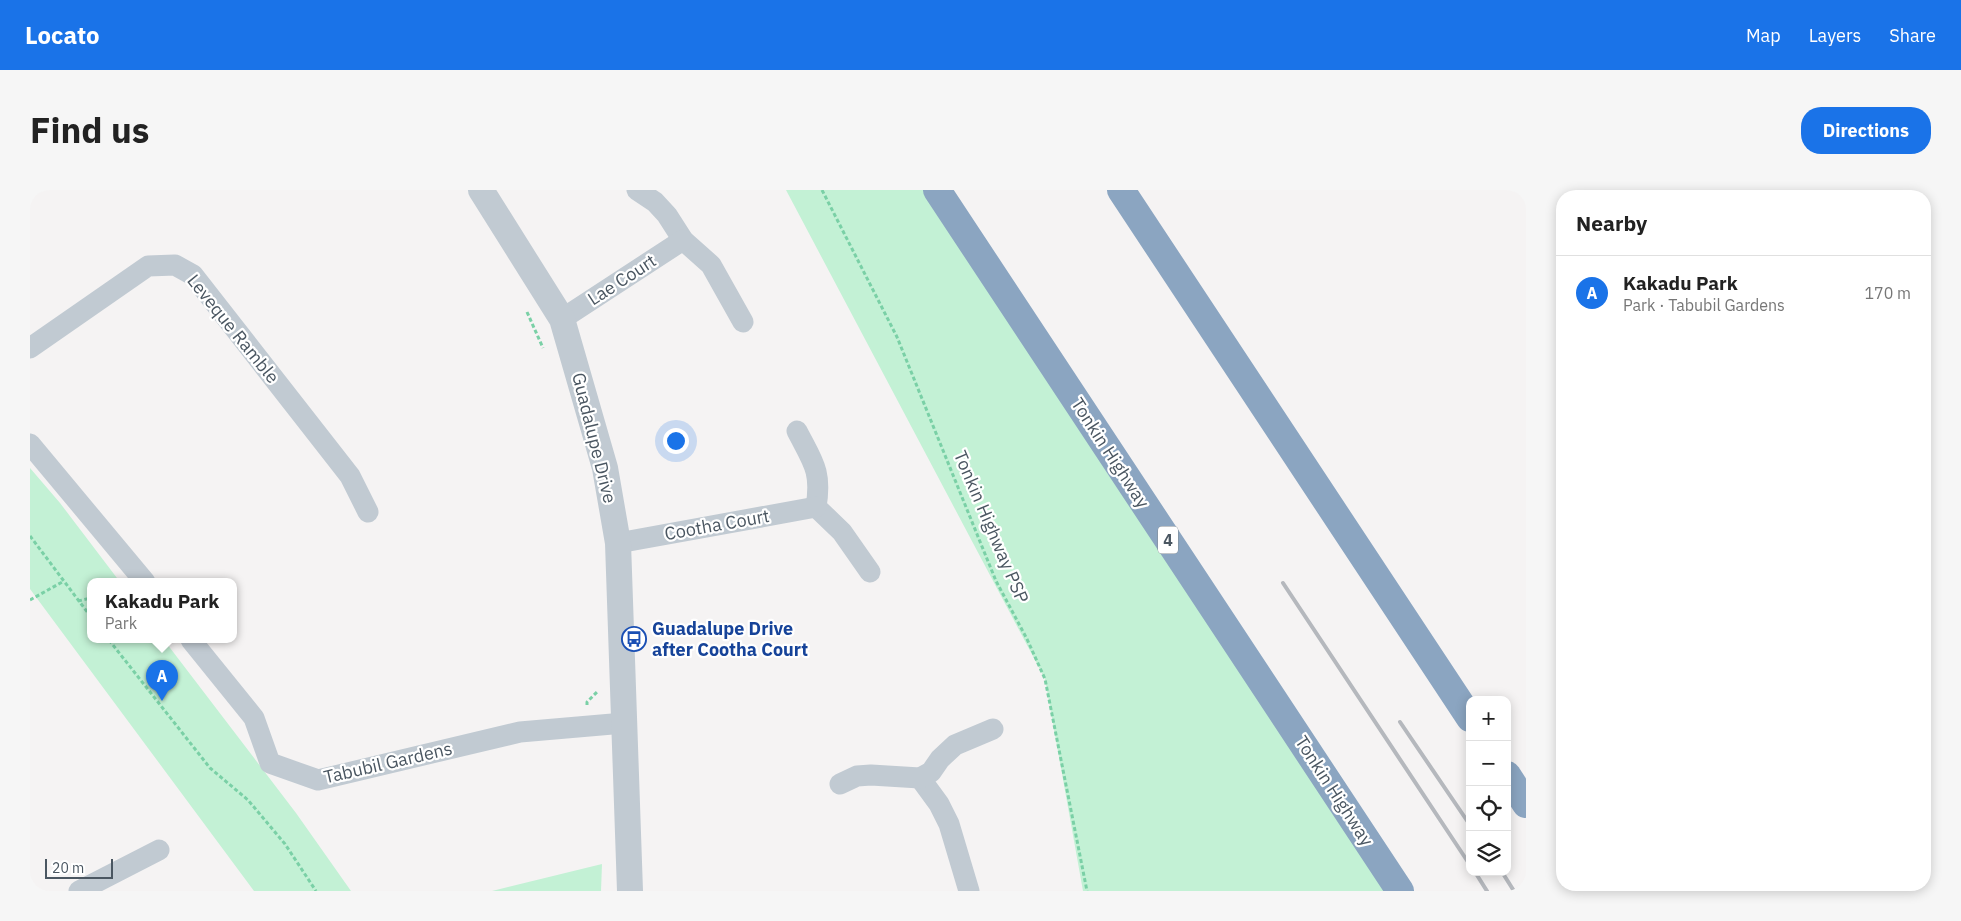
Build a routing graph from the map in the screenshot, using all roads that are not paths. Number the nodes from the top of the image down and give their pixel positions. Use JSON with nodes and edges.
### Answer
{"nodes":[{"id":1,"x":481,"y":190,"type":"edge"},
{"id":2,"x":637,"y":190,"type":"edge"},
{"id":3,"x":936,"y":190,"type":"edge"},
{"id":4,"x":1122,"y":190,"type":"edge"},
{"id":5,"x":683,"y":240,"type":"junction"},
{"id":6,"x":562,"y":319,"type":"junction"},
{"id":7,"x":742,"y":322,"type":"dead end"},
{"id":8,"x":30,"y":348,"type":"edge"},
{"id":9,"x":797,"y":432,"type":"dead end"},
{"id":10,"x":30,"y":444,"type":"edge"},
{"id":11,"x":816,"y":507,"type":"junction"},
{"id":12,"x":368,"y":512,"type":"dead end"},
{"id":13,"x":618,"y":543,"type":"junction"},
{"id":14,"x":870,"y":572,"type":"dead end"},
{"id":15,"x":142,"y":578,"type":"edge"},
{"id":16,"x":194,"y":643,"type":"edge"},
{"id":17,"x":1466,"y":712,"type":"edge"},
{"id":18,"x":624,"y":723,"type":"junction"},
{"id":19,"x":993,"y":729,"type":"dead end"},
{"id":20,"x":920,"y":778,"type":"junction"},
{"id":21,"x":1511,"y":781,"type":"edge"},
{"id":22,"x":840,"y":784,"type":"dead end"},
{"id":23,"x":1526,"y":804,"type":"edge"},
{"id":24,"x":159,"y":850,"type":"dead end"},
{"id":25,"x":80,"y":891,"type":"edge"},
{"id":26,"x":630,"y":891,"type":"edge"},
{"id":27,"x":969,"y":891,"type":"edge"},
{"id":28,"x":1400,"y":891,"type":"edge"}],
"edges":[{"from":1,"to":6,"type":"street","name":"Guadalupe Drive"},
{"from":2,"to":5,"type":"street"},
{"from":3,"to":28,"type":"highway","name":"Tonkin Highway","number":"4"},
{"from":4,"to":17,"type":"highway"},
{"from":5,"to":6,"type":"street","name":"Lae Court"},
{"from":5,"to":7,"type":"street"},
{"from":6,"to":13,"type":"street","name":"Guadalupe Drive"},
{"from":8,"to":12,"type":"street","name":"Leveque Ramble"},
{"from":9,"to":11,"type":"street"},
{"from":10,"to":15,"type":"street"},
{"from":11,"to":13,"type":"street","name":"Cootha Court"},
{"from":11,"to":14,"type":"street"},
{"from":13,"to":18,"type":"street","name":"Guadalupe Drive"},
{"from":16,"to":18,"type":"street","name":"Tabubil Gardens"},
{"from":18,"to":26,"type":"street","name":"Guadalupe Drive"},
{"from":19,"to":20,"type":"street"},
{"from":20,"to":22,"type":"street"},
{"from":20,"to":27,"type":"street"},
{"from":21,"to":23,"type":"highway"},
{"from":24,"to":25,"type":"street"}]}
